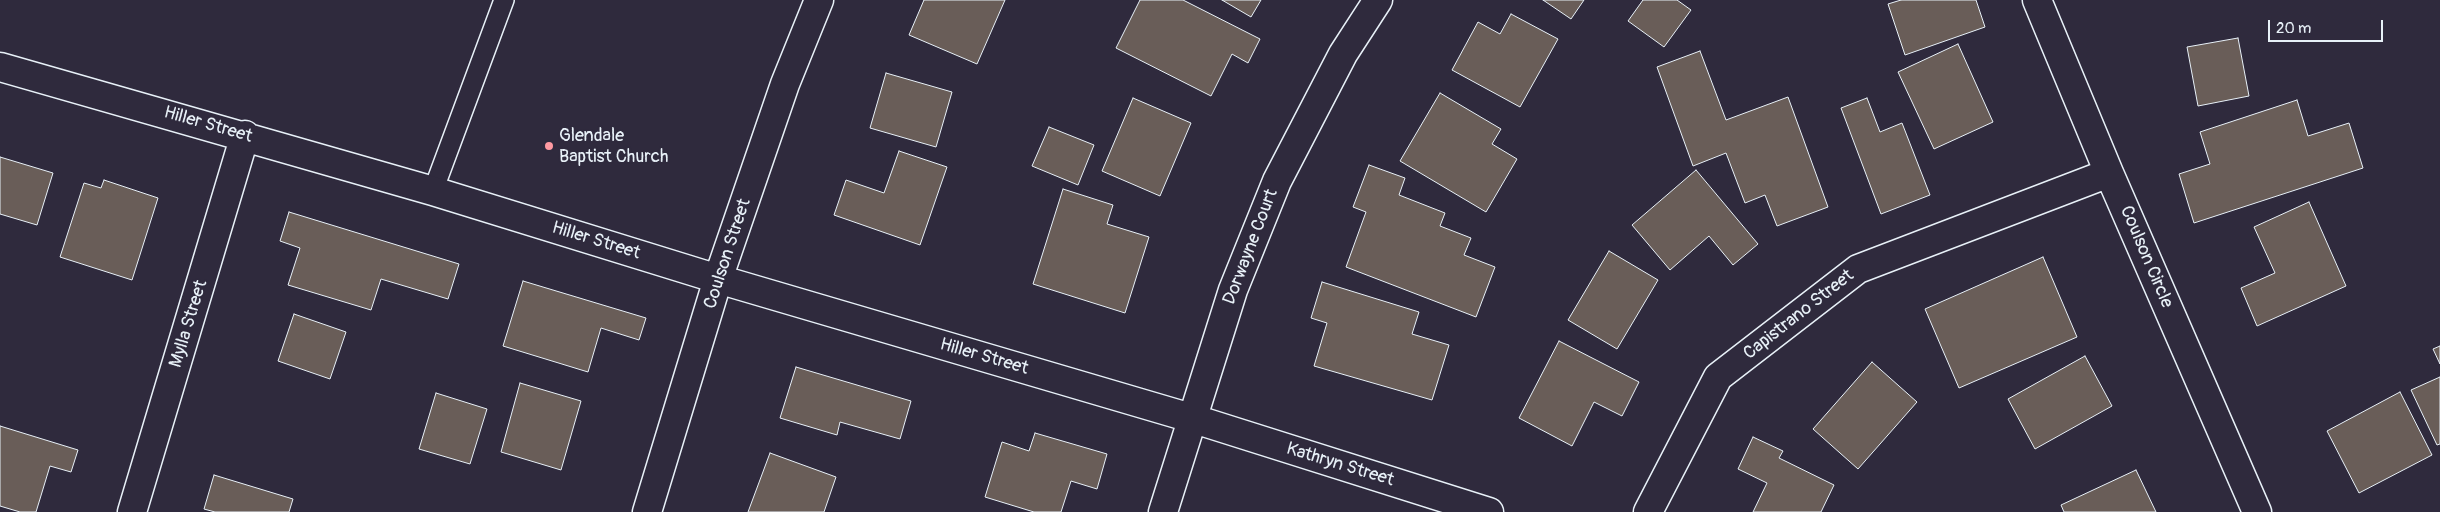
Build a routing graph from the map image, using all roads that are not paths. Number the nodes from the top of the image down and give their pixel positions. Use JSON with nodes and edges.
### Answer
{"nodes":[{"id":1,"x":504,"y":0,"type":"edge"},
{"id":2,"x":819,"y":0,"type":"edge"},
{"id":3,"x":1378,"y":0,"type":"edge"},
{"id":4,"x":2037,"y":0,"type":"edge"},
{"id":5,"x":0,"y":67,"type":"edge"},
{"id":6,"x":245,"y":135,"type":"junction"},
{"id":7,"x":2109,"y":173,"type":"junction"},
{"id":8,"x":433,"y":191,"type":"junction"},
{"id":9,"x":718,"y":279,"type":"junction"},
{"id":10,"x":1191,"y":418,"type":"junction"},
{"id":11,"x":132,"y":512,"type":"edge"},
{"id":12,"x":647,"y":512,"type":"edge"},
{"id":13,"x":1163,"y":512,"type":"edge"},
{"id":14,"x":1489,"y":512,"type":"edge"},
{"id":15,"x":1648,"y":512,"type":"edge"},
{"id":16,"x":2257,"y":512,"type":"edge"}],
"edges":[{"from":1,"to":8,"type":"lane"},
{"from":2,"to":9,"type":"street","name":"Coulson Street"},
{"from":3,"to":10,"type":"street","name":"Dorwayne Court"},
{"from":4,"to":7,"type":"street","name":"Coulson Circle"},
{"from":5,"to":6,"type":"street","name":"Hiller Street"},
{"from":6,"to":8,"type":"street","name":"Hiller Street"},
{"from":6,"to":11,"type":"street","name":"Mylla Street"},
{"from":7,"to":15,"type":"street","name":"Capistrano Street"},
{"from":7,"to":16,"type":"street","name":"Coulson Circle"},
{"from":8,"to":9,"type":"street","name":"Hiller Street"},
{"from":9,"to":10,"type":"street","name":"Hiller Street"},
{"from":9,"to":12,"type":"street","name":"Coulson Street"},
{"from":10,"to":13,"type":"street","name":"Dorwayne Court"},
{"from":10,"to":14,"type":"street","name":"Kathryn Street"}]}
